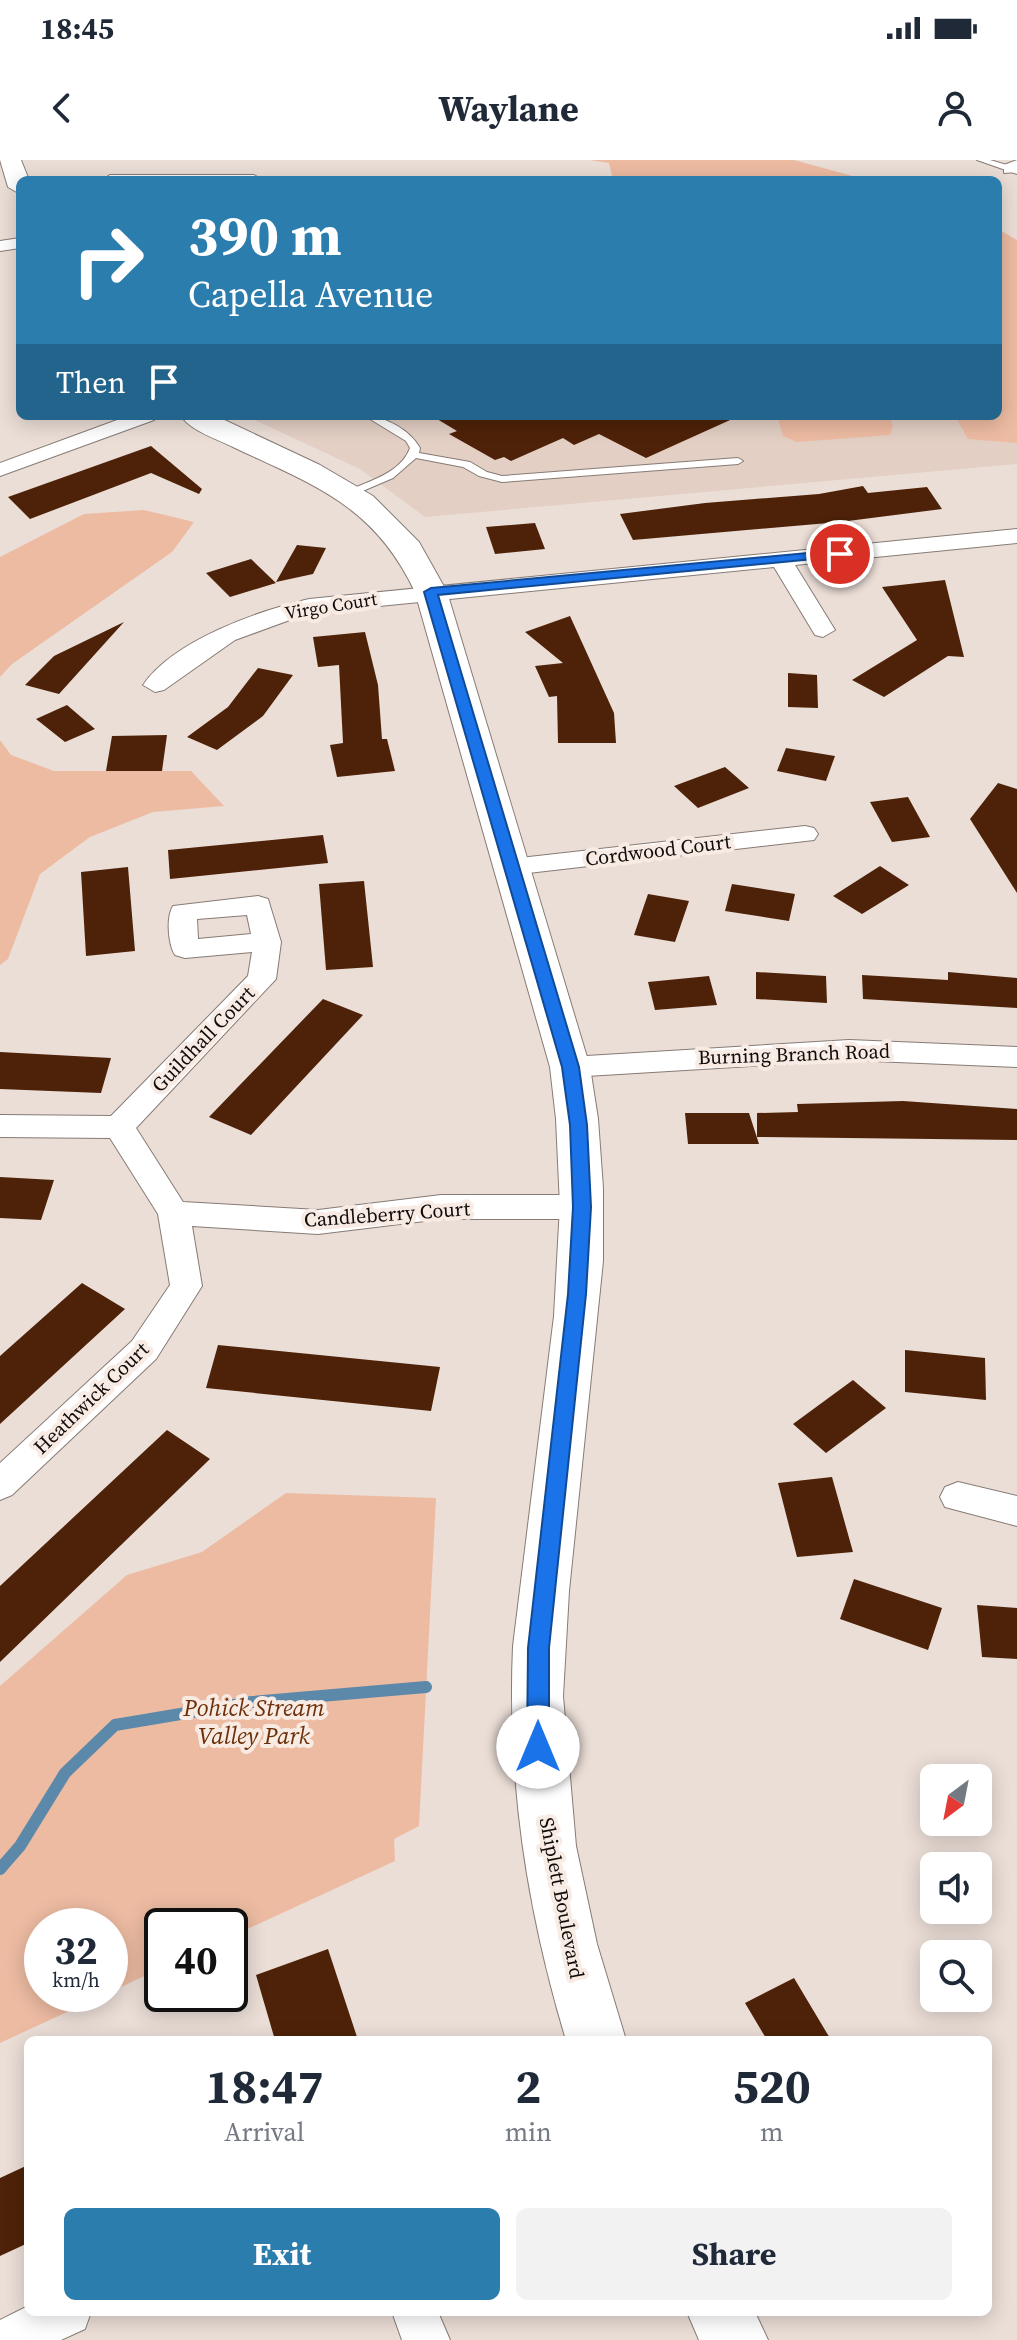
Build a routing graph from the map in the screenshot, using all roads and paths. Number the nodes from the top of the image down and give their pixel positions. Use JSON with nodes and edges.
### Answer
{"nodes":[{"id":1,"x":981,"y":160,"type":"edge"},
{"id":2,"x":1015,"y":168,"type":"edge"},
{"id":3,"x":136,"y":420,"type":"edge"},
{"id":4,"x":204,"y":420,"type":"edge"},
{"id":5,"x":377,"y":420,"type":"edge"},
{"id":6,"x":414,"y":455,"type":"junction"},
{"id":7,"x":738,"y":461,"type":"dead end"},
{"id":8,"x":0,"y":470,"type":"edge"},
{"id":9,"x":351,"y":493,"type":"junction"},
{"id":10,"x":1017,"y":536,"type":"edge"},
{"id":11,"x":781,"y":560,"type":"junction"},
{"id":12,"x":431,"y":592,"type":"junction"},
{"id":13,"x":823,"y":630,"type":"dead end"},
{"id":14,"x":155,"y":685,"type":"dead end"},
{"id":15,"x":805,"y":834,"type":"dead end"},
{"id":16,"x":511,"y":867,"type":"junction"},
{"id":17,"x":267,"y":942,"type":"dead end"},
{"id":18,"x":1017,"y":1057,"type":"edge"},
{"id":19,"x":570,"y":1067,"type":"junction"},
{"id":20,"x":0,"y":1126,"type":"edge"},
{"id":21,"x":119,"y":1127,"type":"junction"},
{"id":22,"x":582,"y":1207,"type":"junction"},
{"id":23,"x":174,"y":1213,"type":"junction"},
{"id":24,"x":0,"y":1485,"type":"edge"},
{"id":25,"x":958,"y":1497,"type":"dead end"},
{"id":26,"x":1017,"y":1511,"type":"edge"},
{"id":27,"x":595,"y":2036,"type":"edge"},
{"id":28,"x":60,"y":2316,"type":"edge"},
{"id":29,"x":417,"y":2316,"type":"edge"},
{"id":30,"x":721,"y":2316,"type":"edge"},
{"id":31,"x":9,"y":2340,"type":"edge"},
{"id":32,"x":426,"y":2340,"type":"edge"},
{"id":33,"x":735,"y":2340,"type":"edge"}],
"edges":[{"from":1,"to":2,"type":"lane"},
{"from":3,"to":8,"type":"street"},
{"from":4,"to":9,"type":"street","name":"Shiplett Boulevard"},
{"from":5,"to":6,"type":"lane"},
{"from":6,"to":7,"type":"lane"},
{"from":6,"to":9,"type":"lane"},
{"from":9,"to":12,"type":"street","name":"Shiplett Boulevard"},
{"from":10,"to":11,"type":"street","name":"Virgo Court"},
{"from":11,"to":12,"type":"street","name":"Virgo Court"},
{"from":11,"to":13,"type":"street"},
{"from":12,"to":14,"type":"street","name":"Virgo Court"},
{"from":12,"to":16,"type":"street","name":"Shiplett Boulevard"},
{"from":15,"to":16,"type":"street","name":"Cordwood Court"},
{"from":16,"to":19,"type":"street","name":"Shiplett Boulevard"},
{"from":17,"to":21,"type":"street","name":"Guildhall Court"},
{"from":18,"to":19,"type":"street","name":"Burning Branch Road"},
{"from":19,"to":22,"type":"street","name":"Shiplett Boulevard"},
{"from":20,"to":21,"type":"street"},
{"from":21,"to":23,"type":"street"},
{"from":22,"to":23,"type":"street","name":"Candleberry Court"},
{"from":22,"to":27,"type":"street","name":"Shiplett Boulevard"},
{"from":23,"to":24,"type":"street","name":"Heathwick Court"},
{"from":25,"to":26,"type":"street"},
{"from":28,"to":31,"type":"street"},
{"from":29,"to":32,"type":"street"},
{"from":30,"to":33,"type":"street"}]}
